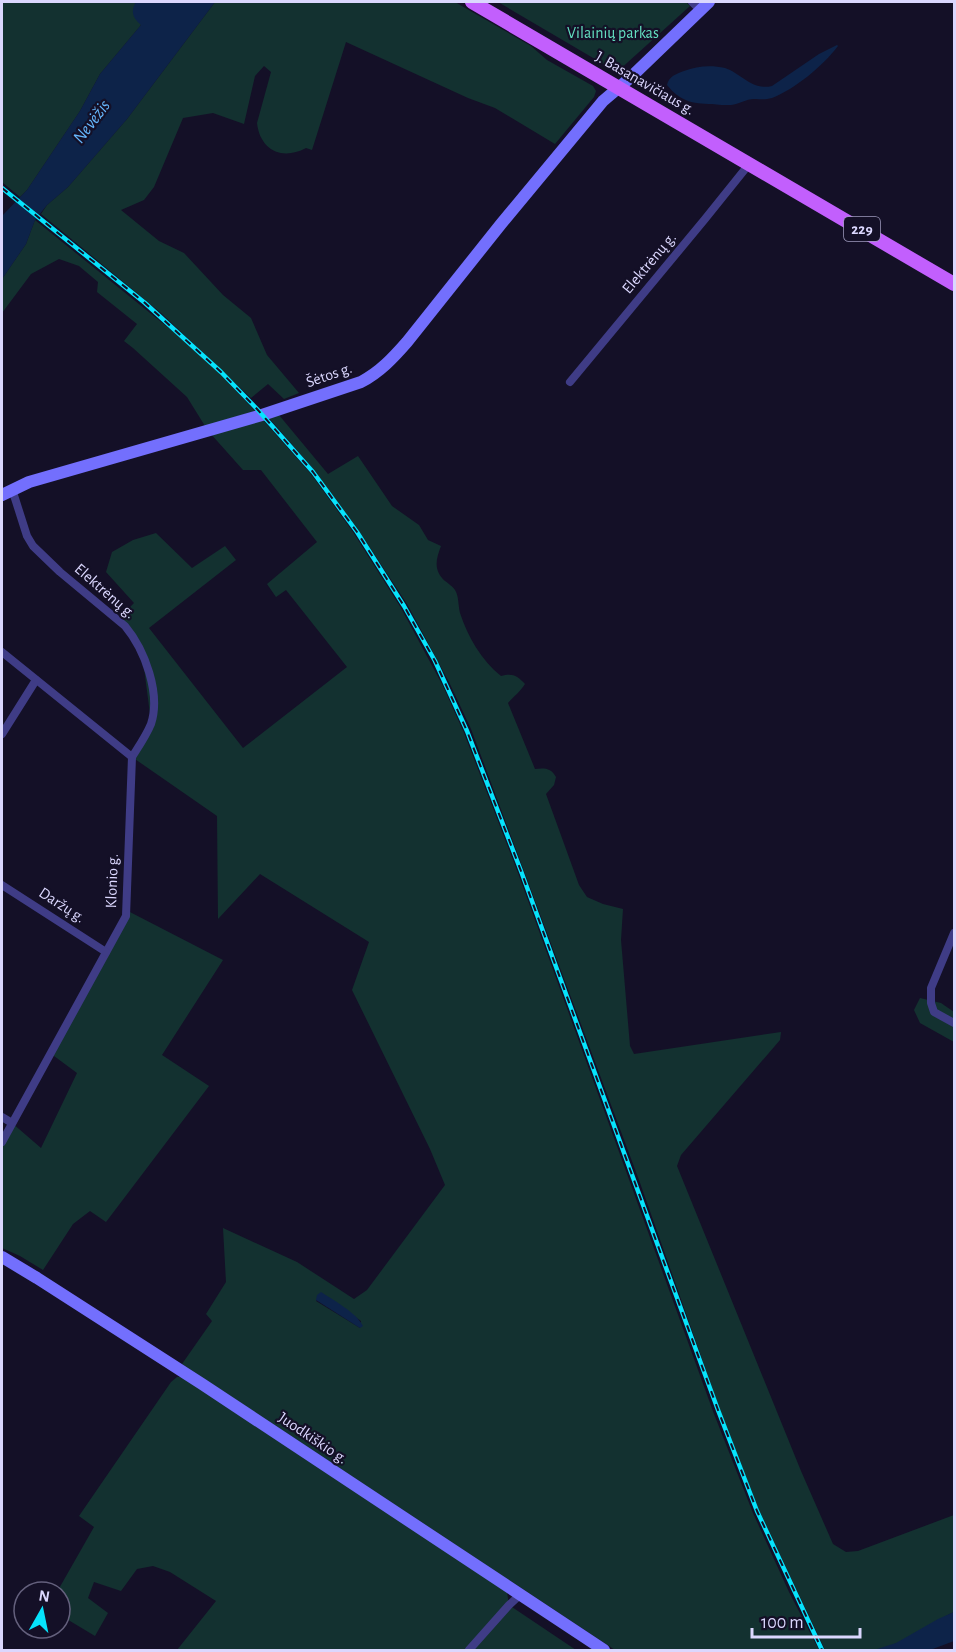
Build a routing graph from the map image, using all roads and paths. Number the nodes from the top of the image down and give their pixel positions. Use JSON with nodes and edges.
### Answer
{"nodes":[{"id":1,"x":472,"y":2,"type":"edge"},
{"id":2,"x":700,"y":4,"type":"edge"},
{"id":3,"x":618,"y":87,"type":"junction"},
{"id":4,"x":750,"y":163,"type":"junction"},
{"id":5,"x":954,"y":284,"type":"edge"},
{"id":6,"x":570,"y":382,"type":"dead end"},
{"id":7,"x":7,"y":492,"type":"edge"},
{"id":8,"x":2,"y":652,"type":"edge"},
{"id":9,"x":36,"y":680,"type":"junction"},
{"id":10,"x":2,"y":734,"type":"edge"},
{"id":11,"x":132,"y":757,"type":"junction"},
{"id":12,"x":2,"y":885,"type":"edge"},
{"id":13,"x":954,"y":933,"type":"edge"},
{"id":14,"x":106,"y":952,"type":"junction"},
{"id":15,"x":954,"y":1023,"type":"edge"},
{"id":16,"x":2,"y":1117,"type":"edge"},
{"id":17,"x":12,"y":1123,"type":"junction"},
{"id":18,"x":2,"y":1142,"type":"edge"},
{"id":19,"x":2,"y":1257,"type":"edge"},
{"id":20,"x":520,"y":1594,"type":"junction"},
{"id":21,"x":469,"y":1650,"type":"edge"},
{"id":22,"x":604,"y":1650,"type":"edge"}],
"edges":[{"from":1,"to":3,"type":"main road","name":"J. Basanavičiaus g.","number":"229"},
{"from":2,"to":3,"type":"street","name":"Šėtos g."},
{"from":3,"to":4,"type":"main road","name":"J. Basanavičiaus g.","number":"229"},
{"from":3,"to":7,"type":"street","name":"Šėtos g."},
{"from":4,"to":5,"type":"main road","name":"J. Basanavičiaus g.","number":"229"},
{"from":4,"to":6,"type":"street","name":"Elektrėnų g."},
{"from":7,"to":11,"type":"street","name":"Elektrėnų g."},
{"from":8,"to":9,"type":"street"},
{"from":9,"to":10,"type":"street"},
{"from":9,"to":11,"type":"street"},
{"from":11,"to":14,"type":"street","name":"Klonio g."},
{"from":12,"to":14,"type":"street","name":"Daržų g."},
{"from":13,"to":15,"type":"street"},
{"from":14,"to":17,"type":"street","name":"Klonio g."},
{"from":16,"to":17,"type":"street"},
{"from":17,"to":18,"type":"street","name":"Klonio g."},
{"from":19,"to":20,"type":"street","name":"Juodkiškio g."},
{"from":20,"to":21,"type":"street"},
{"from":20,"to":22,"type":"street","name":"Juodkiškio g."}]}
